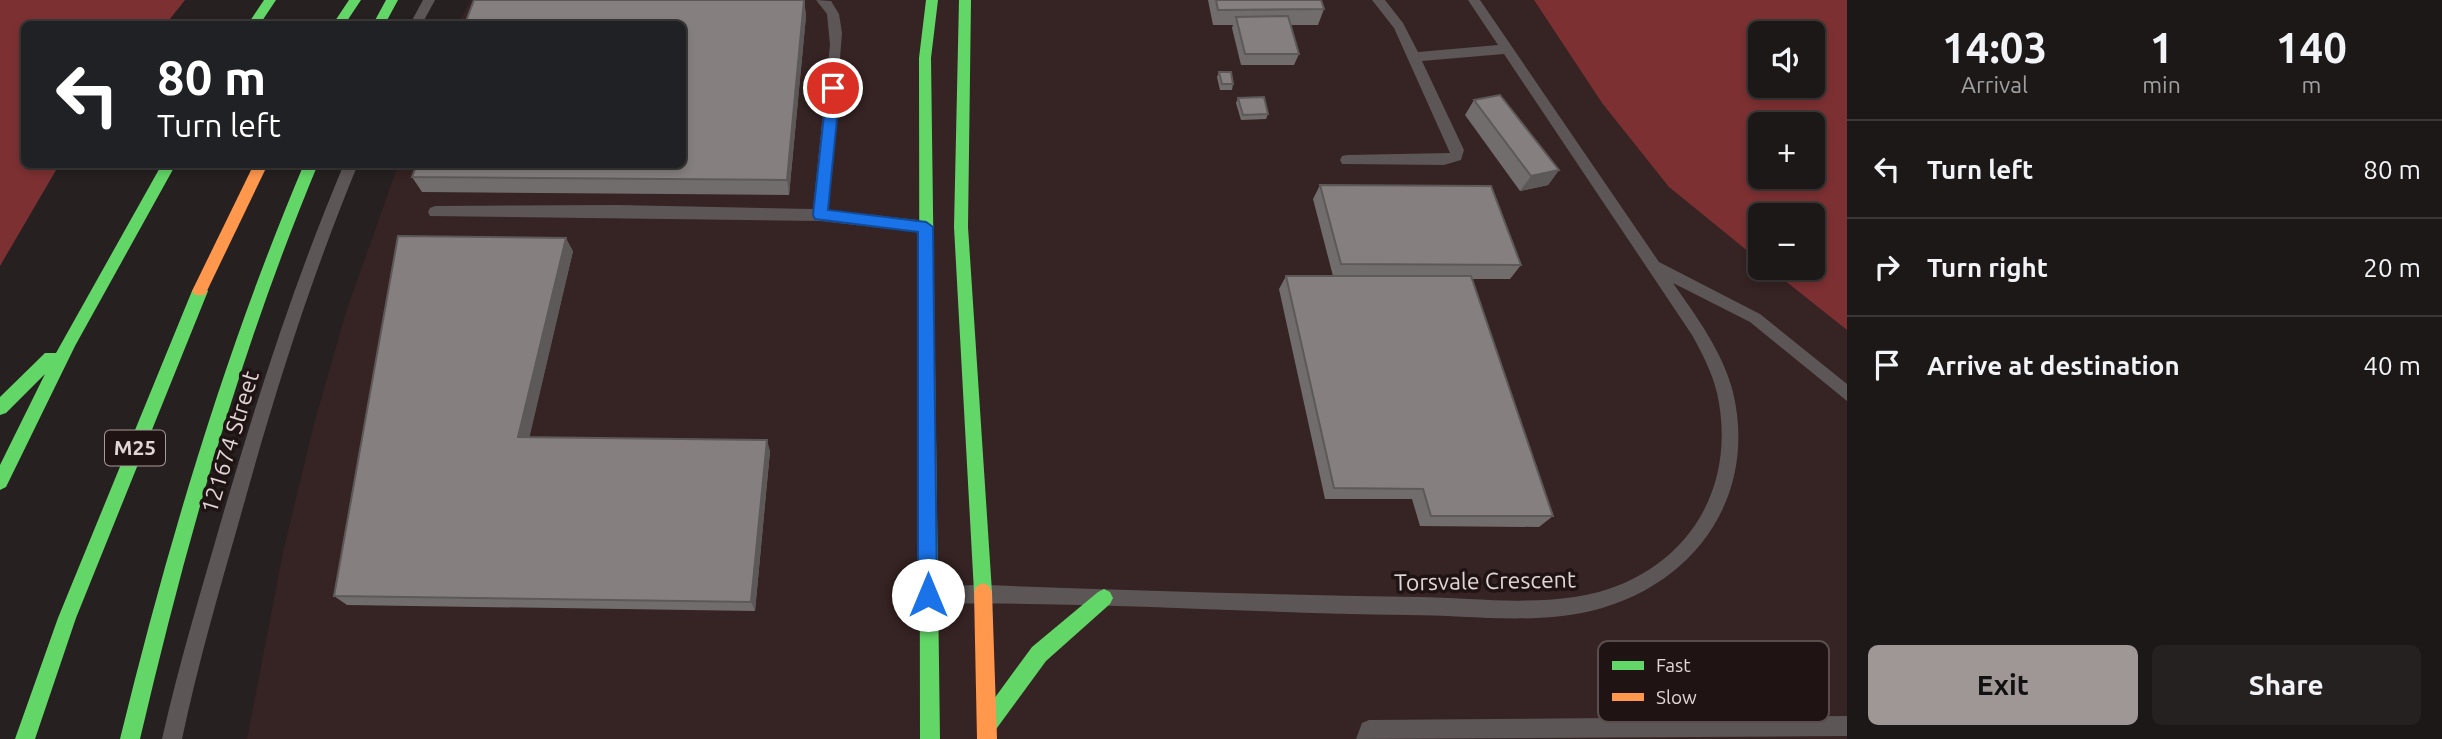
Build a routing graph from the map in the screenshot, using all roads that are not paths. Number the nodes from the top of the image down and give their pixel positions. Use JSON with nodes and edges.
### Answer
{"nodes":[{"id":1,"x":270,"y":0,"type":"edge"},
{"id":2,"x":355,"y":0,"type":"edge"},
{"id":3,"x":392,"y":0,"type":"edge"},
{"id":4,"x":429,"y":0,"type":"edge"},
{"id":5,"x":822,"y":0,"type":"edge"},
{"id":6,"x":932,"y":0,"type":"edge"},
{"id":7,"x":965,"y":0,"type":"edge"},
{"id":8,"x":1378,"y":0,"type":"edge"},
{"id":9,"x":1474,"y":0,"type":"edge"},
{"id":10,"x":256,"y":21,"type":"edge"},
{"id":11,"x":341,"y":21,"type":"edge"},
{"id":12,"x":381,"y":21,"type":"edge"},
{"id":13,"x":418,"y":21,"type":"edge"},
{"id":14,"x":1507,"y":49,"type":"junction"},
{"id":15,"x":1414,"y":57,"type":"junction"},
{"id":16,"x":1347,"y":160,"type":"dead end"},
{"id":17,"x":167,"y":168,"type":"edge"},
{"id":18,"x":259,"y":168,"type":"edge"},
{"id":19,"x":309,"y":168,"type":"edge"},
{"id":20,"x":349,"y":168,"type":"edge"},
{"id":21,"x":435,"y":212,"type":"dead end"},
{"id":22,"x":820,"y":215,"type":"junction"},
{"id":23,"x":943,"y":227,"type":"junction"},
{"id":24,"x":1652,"y":265,"type":"junction"},
{"id":25,"x":69,"y":342,"type":"junction"},
{"id":26,"x":1847,"y":394,"type":"edge"},
{"id":27,"x":0,"y":408,"type":"edge"},
{"id":28,"x":0,"y":482,"type":"edge"},
{"id":29,"x":983,"y":594,"type":"junction"},
{"id":30,"x":928,"y":595,"type":"junction"},
{"id":31,"x":1104,"y":598,"type":"junction"},
{"id":32,"x":1847,"y":726,"type":"edge"},
{"id":33,"x":987,"y":732,"type":"edge"},
{"id":34,"x":25,"y":739,"type":"edge"},
{"id":35,"x":130,"y":739,"type":"edge"},
{"id":36,"x":172,"y":739,"type":"edge"},
{"id":37,"x":930,"y":739,"type":"edge"},
{"id":38,"x":1366,"y":739,"type":"edge"}],
"edges":[{"from":1,"to":10,"type":"street"},
{"from":2,"to":11,"type":"street"},
{"from":3,"to":12,"type":"street"},
{"from":4,"to":13,"type":"lane"},
{"from":5,"to":22,"type":"lane"},
{"from":6,"to":23,"type":"street"},
{"from":7,"to":23,"type":"street"},
{"from":8,"to":15,"type":"lane"},
{"from":9,"to":14,"type":"lane","name":"Torsvale Crescent"},
{"from":14,"to":15,"type":"lane"},
{"from":14,"to":24,"type":"lane","name":"Torsvale Crescent"},
{"from":15,"to":16,"type":"lane"},
{"from":17,"to":25,"type":"street"},
{"from":18,"to":34,"type":"street","number":"M25"},
{"from":19,"to":35,"type":"street"},
{"from":20,"to":36,"type":"lane","name":"121674 Street"},
{"from":21,"to":22,"type":"lane"},
{"from":22,"to":23,"type":"lane"},
{"from":23,"to":29,"type":"street"},
{"from":23,"to":30,"type":"street"},
{"from":24,"to":26,"type":"lane"},
{"from":24,"to":31,"type":"lane","name":"Torsvale Crescent"},
{"from":25,"to":27,"type":"street"},
{"from":25,"to":28,"type":"street"},
{"from":29,"to":30,"type":"lane","name":"Torsvale Crescent"},
{"from":29,"to":31,"type":"lane","name":"Torsvale Crescent"},
{"from":29,"to":33,"type":"street"},
{"from":30,"to":37,"type":"street"},
{"from":31,"to":33,"type":"street"},
{"from":32,"to":38,"type":"lane"}]}
